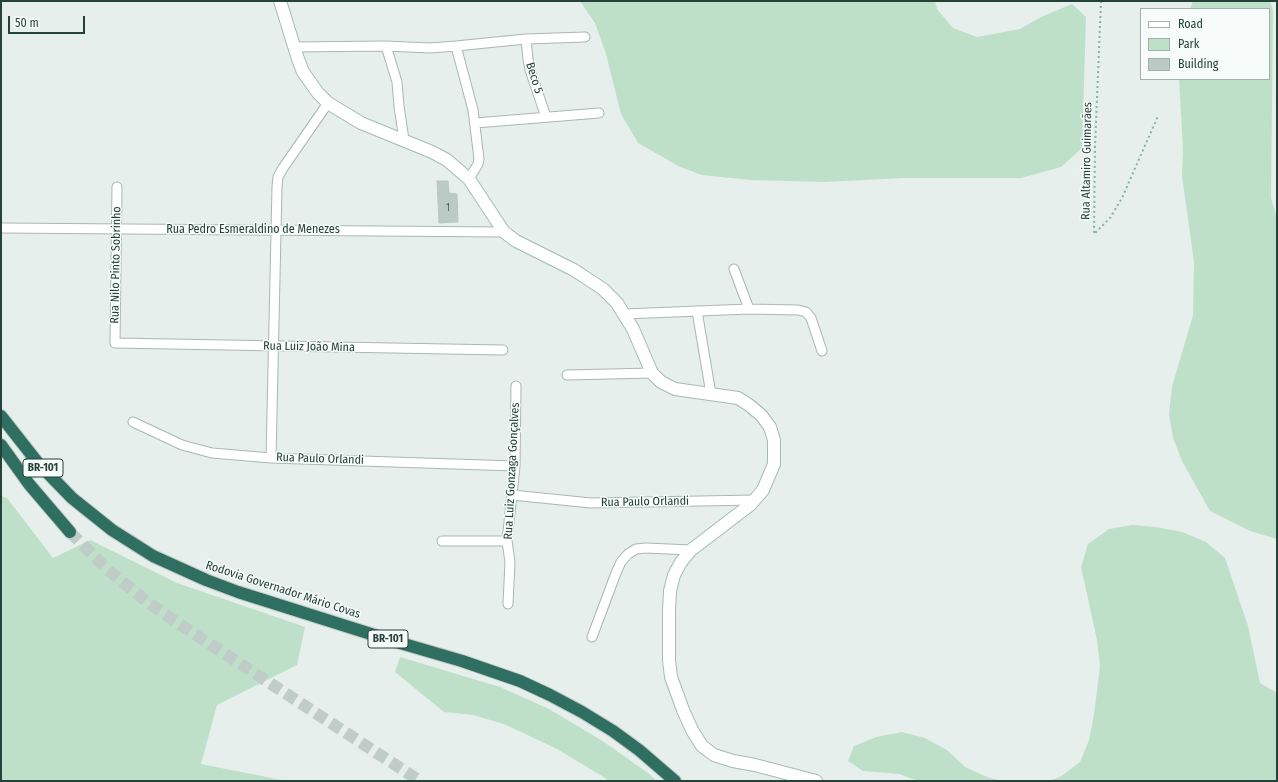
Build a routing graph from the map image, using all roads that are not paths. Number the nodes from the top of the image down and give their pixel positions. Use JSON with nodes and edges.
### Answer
{"nodes":[{"id":1,"x":280,"y":1,"type":"edge"},
{"id":2,"x":584,"y":37,"type":"dead end"},
{"id":3,"x":526,"y":38,"type":"junction"},
{"id":4,"x":386,"y":46,"type":"junction"},
{"id":5,"x":456,"y":46,"type":"junction"},
{"id":6,"x":294,"y":47,"type":"junction"},
{"id":7,"x":328,"y":103,"type":"junction"},
{"id":8,"x":599,"y":113,"type":"dead end"},
{"id":9,"x":546,"y":117,"type":"junction"},
{"id":10,"x":475,"y":123,"type":"junction"},
{"id":11,"x":404,"y":140,"type":"junction"},
{"id":12,"x":469,"y":179,"type":"junction"},
{"id":13,"x":117,"y":187,"type":"dead end"},
{"id":14,"x":1,"y":228,"type":"edge"},
{"id":15,"x":117,"y":229,"type":"junction"},
{"id":16,"x":276,"y":230,"type":"junction"},
{"id":17,"x":504,"y":232,"type":"junction"},
{"id":18,"x":734,"y":270,"type":"dead end"},
{"id":19,"x":749,"y":309,"type":"junction"},
{"id":20,"x":697,"y":311,"type":"junction"},
{"id":21,"x":624,"y":314,"type":"junction"},
{"id":22,"x":115,"y":343,"type":"joint"},
{"id":23,"x":273,"y":346,"type":"junction"},
{"id":24,"x":503,"y":350,"type":"dead end"},
{"id":25,"x":822,"y":351,"type":"dead end"},
{"id":26,"x":652,"y":373,"type":"junction"},
{"id":27,"x":567,"y":375,"type":"dead end"},
{"id":28,"x":516,"y":386,"type":"dead end"},
{"id":29,"x":712,"y":394,"type":"junction"},
{"id":30,"x":1,"y":416,"type":"edge"},
{"id":31,"x":133,"y":422,"type":"dead end"},
{"id":32,"x":1,"y":445,"type":"edge"},
{"id":33,"x":271,"y":458,"type":"junction"},
{"id":34,"x":514,"y":466,"type":"junction"},
{"id":35,"x":512,"y":495,"type":"junction"},
{"id":36,"x":755,"y":500,"type":"junction"},
{"id":37,"x":70,"y":532,"type":"tunnel mouth"},
{"id":38,"x":442,"y":541,"type":"dead end"},
{"id":39,"x":507,"y":541,"type":"junction"},
{"id":40,"x":691,"y":550,"type":"junction"},
{"id":41,"x":508,"y":604,"type":"dead end"},
{"id":42,"x":592,"y":637,"type":"dead end"},
{"id":43,"x":676,"y":781,"type":"edge"},
{"id":44,"x":816,"y":781,"type":"edge"}],
"edges":[{"from":1,"to":6,"type":"street"},
{"from":2,"to":3,"type":"street"},
{"from":3,"to":5,"type":"street"},
{"from":3,"to":9,"type":"street","name":"Beco 5"},
{"from":4,"to":5,"type":"street"},
{"from":4,"to":6,"type":"street"},
{"from":4,"to":11,"type":"street"},
{"from":5,"to":10,"type":"street"},
{"from":6,"to":7,"type":"street"},
{"from":7,"to":11,"type":"street"},
{"from":7,"to":16,"type":"street"},
{"from":8,"to":9,"type":"street"},
{"from":9,"to":10,"type":"street"},
{"from":10,"to":12,"type":"street"},
{"from":11,"to":12,"type":"street"},
{"from":12,"to":17,"type":"street"},
{"from":13,"to":15,"type":"street","name":"Rua Nilo Pinto Sobrinho"},
{"from":14,"to":15,"type":"street","name":"Rua Pedro Esmeraldino de Menezes"},
{"from":15,"to":16,"type":"street","name":"Rua Pedro Esmeraldino de Menezes"},
{"from":15,"to":22,"type":"street","name":"Rua Nilo Pinto Sobrinho"},
{"from":16,"to":17,"type":"street","name":"Rua Pedro Esmeraldino de Menezes"},
{"from":16,"to":23,"type":"street"},
{"from":17,"to":21,"type":"street"},
{"from":18,"to":19,"type":"street"},
{"from":19,"to":20,"type":"street"},
{"from":19,"to":25,"type":"street"},
{"from":20,"to":21,"type":"street"},
{"from":20,"to":29,"type":"street"},
{"from":21,"to":26,"type":"street"},
{"from":22,"to":23,"type":"street","name":"Rua Luiz João Mina"},
{"from":23,"to":24,"type":"street","name":"Rua Luiz João Mina"},
{"from":23,"to":33,"type":"street"},
{"from":26,"to":27,"type":"street"},
{"from":26,"to":29,"type":"street"},
{"from":28,"to":34,"type":"street","name":"Rua Luiz Gonzaga Gonçalves"},
{"from":29,"to":36,"type":"street"},
{"from":30,"to":43,"type":"highway","name":"Rodovia Governador Mário Covas","number":"BR-101"},
{"from":31,"to":33,"type":"street","name":"Rua Paulo Orlandi"},
{"from":32,"to":37,"type":"highway","number":"BR-101"},
{"from":33,"to":34,"type":"street","name":"Rua Paulo Orlandi"},
{"from":34,"to":35,"type":"street","name":"Rua Luiz Gonzaga Gonçalves"},
{"from":35,"to":36,"type":"street","name":"Rua Paulo Orlandi"},
{"from":35,"to":39,"type":"street","name":"Rua Luiz Gonzaga Gonçalves"},
{"from":36,"to":40,"type":"street"},
{"from":38,"to":39,"type":"street"},
{"from":39,"to":41,"type":"street","name":"Rua Luiz Gonzaga Gonçalves"},
{"from":40,"to":42,"type":"street"},
{"from":40,"to":44,"type":"street"}]}
